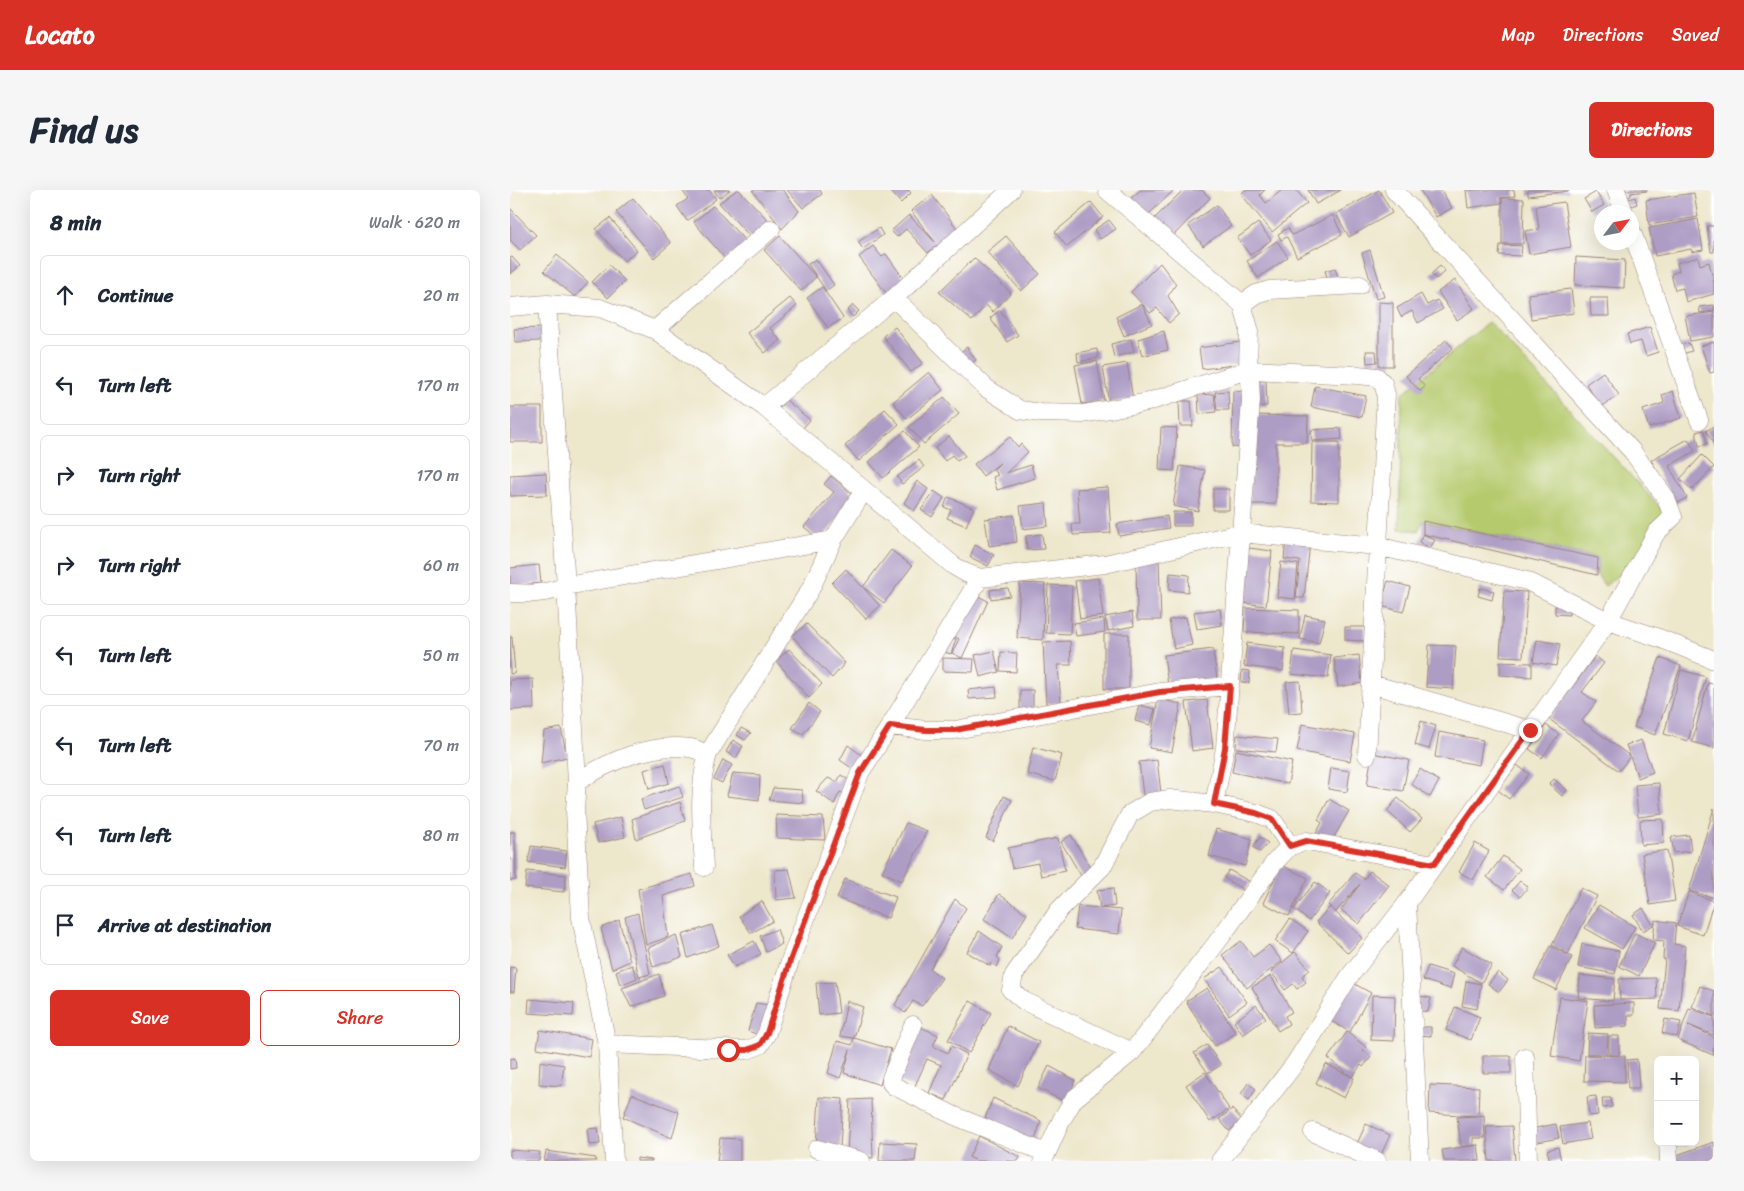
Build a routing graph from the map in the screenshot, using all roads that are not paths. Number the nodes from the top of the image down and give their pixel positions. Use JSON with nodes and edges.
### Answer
{"nodes":[{"id":1,"x":1011,"y":190,"type":"edge"},
{"id":2,"x":1107,"y":190,"type":"edge"},
{"id":3,"x":1394,"y":190,"type":"edge"},
{"id":4,"x":1616,"y":190,"type":"edge"},
{"id":5,"x":1621,"y":205,"type":"edge"},
{"id":6,"x":771,"y":229,"type":"dead end"},
{"id":7,"x":1638,"y":250,"type":"edge"},
{"id":8,"x":1360,"y":285,"type":"dead end"},
{"id":9,"x":894,"y":298,"type":"junction"},
{"id":10,"x":547,"y":304,"type":"junction"},
{"id":11,"x":1242,"y":304,"type":"junction"},
{"id":12,"x":510,"y":307,"type":"edge"},
{"id":13,"x":655,"y":330,"type":"junction"},
{"id":14,"x":1248,"y":370,"type":"junction"},
{"id":15,"x":764,"y":407,"type":"junction"},
{"id":16,"x":1699,"y":420,"type":"dead end"},
{"id":17,"x":864,"y":490,"type":"junction"},
{"id":18,"x":1240,"y":533,"type":"junction"},
{"id":19,"x":833,"y":540,"type":"junction"},
{"id":20,"x":1377,"y":546,"type":"junction"},
{"id":21,"x":980,"y":578,"type":"junction"},
{"id":22,"x":566,"y":586,"type":"junction"},
{"id":23,"x":510,"y":593,"type":"edge"},
{"id":24,"x":1608,"y":621,"type":"junction"},
{"id":25,"x":1714,"y":660,"type":"edge"},
{"id":26,"x":1371,"y":684,"type":"junction"},
{"id":27,"x":1230,"y":686,"type":"junction"},
{"id":28,"x":890,"y":726,"type":"junction"},
{"id":29,"x":1530,"y":730,"type":"junction"},
{"id":30,"x":708,"y":754,"type":"junction"},
{"id":31,"x":1367,"y":755,"type":"dead end"},
{"id":32,"x":577,"y":782,"type":"junction"},
{"id":33,"x":1214,"y":804,"type":"junction"},
{"id":34,"x":1290,"y":846,"type":"junction"},
{"id":35,"x":1434,"y":864,"type":"junction"},
{"id":36,"x":704,"y":867,"type":"dead end"},
{"id":37,"x":1407,"y":903,"type":"junction"},
{"id":38,"x":913,"y":1025,"type":"dead end"},
{"id":39,"x":607,"y":1044,"type":"junction"},
{"id":40,"x":1132,"y":1052,"type":"junction"},
{"id":41,"x":1525,"y":1057,"type":"dead end"},
{"id":42,"x":1313,"y":1132,"type":"dead end"},
{"id":43,"x":1668,"y":1146,"type":"edge"},
{"id":44,"x":817,"y":1149,"type":"dead end"},
{"id":45,"x":1045,"y":1157,"type":"edge"},
{"id":46,"x":614,"y":1161,"type":"edge"},
{"id":47,"x":861,"y":1161,"type":"edge"},
{"id":48,"x":1220,"y":1161,"type":"edge"},
{"id":49,"x":1377,"y":1161,"type":"edge"},
{"id":50,"x":1420,"y":1161,"type":"edge"},
{"id":51,"x":1528,"y":1161,"type":"edge"},
{"id":52,"x":1669,"y":1161,"type":"edge"}],
"edges":[{"from":1,"to":9,"type":"street"},
{"from":2,"to":11,"type":"street"},
{"from":3,"to":24,"type":"street"},
{"from":4,"to":5,"type":"street"},
{"from":6,"to":13,"type":"street"},
{"from":7,"to":16,"type":"street"},
{"from":8,"to":11,"type":"street"},
{"from":9,"to":14,"type":"street"},
{"from":9,"to":15,"type":"street"},
{"from":10,"to":12,"type":"street"},
{"from":10,"to":13,"type":"street"},
{"from":10,"to":22,"type":"street"},
{"from":11,"to":14,"type":"street"},
{"from":13,"to":15,"type":"street"},
{"from":14,"to":18,"type":"street"},
{"from":14,"to":20,"type":"street"},
{"from":15,"to":17,"type":"street"},
{"from":17,"to":19,"type":"street"},
{"from":17,"to":21,"type":"street"},
{"from":18,"to":20,"type":"street"},
{"from":18,"to":21,"type":"street"},
{"from":18,"to":27,"type":"street"},
{"from":19,"to":22,"type":"street"},
{"from":19,"to":30,"type":"street"},
{"from":20,"to":24,"type":"street"},
{"from":20,"to":26,"type":"street"},
{"from":21,"to":28,"type":"street"},
{"from":22,"to":23,"type":"street"},
{"from":22,"to":32,"type":"street"},
{"from":24,"to":25,"type":"street"},
{"from":24,"to":29,"type":"street"},
{"from":26,"to":29,"type":"street"},
{"from":26,"to":31,"type":"street"},
{"from":27,"to":28,"type":"street"},
{"from":27,"to":33,"type":"street"},
{"from":28,"to":39,"type":"street"},
{"from":29,"to":35,"type":"street"},
{"from":30,"to":32,"type":"street"},
{"from":30,"to":36,"type":"street"},
{"from":32,"to":39,"type":"street"},
{"from":33,"to":34,"type":"street"},
{"from":33,"to":40,"type":"street"},
{"from":34,"to":35,"type":"street"},
{"from":34,"to":40,"type":"street"},
{"from":35,"to":37,"type":"street"},
{"from":37,"to":48,"type":"street"},
{"from":37,"to":50,"type":"street"},
{"from":38,"to":45,"type":"street"},
{"from":39,"to":46,"type":"street"},
{"from":40,"to":45,"type":"street"},
{"from":41,"to":51,"type":"street"},
{"from":42,"to":49,"type":"street"},
{"from":43,"to":52,"type":"street"},
{"from":44,"to":47,"type":"street"}]}
